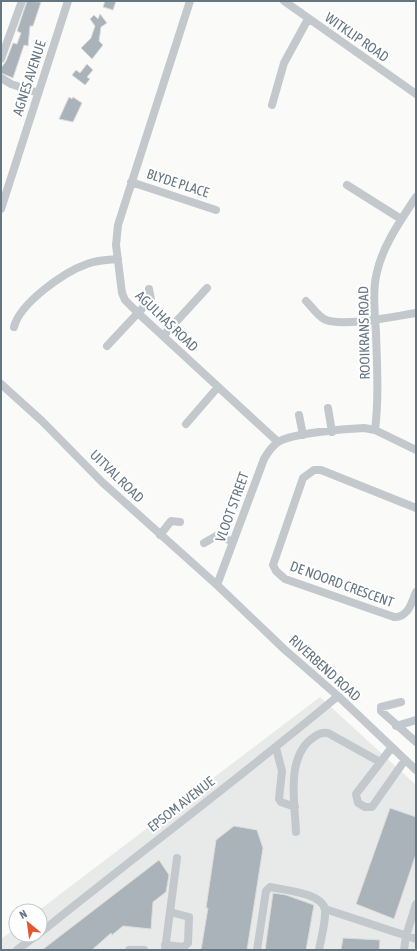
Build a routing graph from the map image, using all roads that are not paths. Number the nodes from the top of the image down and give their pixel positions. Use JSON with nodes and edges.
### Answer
{"nodes":[{"id":1,"x":22,"y":1,"type":"edge"},
{"id":2,"x":68,"y":1,"type":"edge"},
{"id":3,"x":190,"y":1,"type":"edge"},
{"id":4,"x":284,"y":1,"type":"edge"},
{"id":5,"x":308,"y":19,"type":"junction"},
{"id":6,"x":1,"y":59,"type":"edge"},
{"id":7,"x":1,"y":78,"type":"edge"},
{"id":8,"x":38,"y":93,"type":"junction"},
{"id":9,"x":416,"y":94,"type":"edge"},
{"id":10,"x":272,"y":105,"type":"dead end"},
{"id":11,"x":131,"y":182,"type":"junction"},
{"id":12,"x":347,"y":185,"type":"dead end"},
{"id":13,"x":416,"y":197,"type":"edge"},
{"id":14,"x":1,"y":209,"type":"edge"},
{"id":15,"x":216,"y":210,"type":"dead end"},
{"id":16,"x":401,"y":219,"type":"junction"},
{"id":17,"x":118,"y":259,"type":"junction"},
{"id":18,"x":206,"y":288,"type":"dead end"},
{"id":19,"x":149,"y":289,"type":"dead end"},
{"id":20,"x":306,"y":301,"type":"dead end"},
{"id":21,"x":138,"y":313,"type":"junction"},
{"id":22,"x":416,"y":313,"type":"edge"},
{"id":23,"x":375,"y":320,"type":"junction"},
{"id":24,"x":14,"y":327,"type":"dead end"},
{"id":25,"x":163,"y":336,"type":"junction"},
{"id":26,"x":107,"y":346,"type":"dead end"},
{"id":27,"x":1,"y":384,"type":"edge"},
{"id":28,"x":218,"y":387,"type":"junction"},
{"id":29,"x":328,"y":408,"type":"dead end"},
{"id":30,"x":299,"y":415,"type":"dead end"},
{"id":31,"x":186,"y":424,"type":"dead end"},
{"id":32,"x":375,"y":430,"type":"junction"},
{"id":33,"x":332,"y":432,"type":"junction"},
{"id":34,"x":303,"y":435,"type":"junction"},
{"id":35,"x":278,"y":442,"type":"junction"},
{"id":36,"x":416,"y":450,"type":"edge"},
{"id":37,"x":416,"y":508,"type":"edge"},
{"id":38,"x":180,"y":522,"type":"dead end"},
{"id":39,"x":160,"y":535,"type":"junction"},
{"id":40,"x":204,"y":542,"type":"dead end"},
{"id":41,"x":233,"y":542,"type":"junction"},
{"id":42,"x":217,"y":585,"type":"junction"},
{"id":43,"x":416,"y":592,"type":"edge"},
{"id":44,"x":338,"y":696,"type":"junction"},
{"id":45,"x":401,"y":702,"type":"dead end"},
{"id":46,"x":416,"y":720,"type":"edge"},
{"id":47,"x":396,"y":726,"type":"junction"},
{"id":48,"x":416,"y":742,"type":"edge"},
{"id":49,"x":392,"y":747,"type":"junction"},
{"id":50,"x":276,"y":748,"type":"junction"},
{"id":51,"x":405,"y":760,"type":"junction"},
{"id":52,"x":380,"y":762,"type":"junction"},
{"id":53,"x":416,"y":770,"type":"edge"},
{"id":54,"x":295,"y":807,"type":"junction"},
{"id":55,"x":296,"y":832,"type":"dead end"},
{"id":56,"x":177,"y":858,"type":"dead end"},
{"id":57,"x":416,"y":904,"type":"edge"},
{"id":58,"x":325,"y":909,"type":"junction"},
{"id":59,"x":170,"y":912,"type":"junction"},
{"id":60,"x":48,"y":927,"type":"edge"},
{"id":61,"x":406,"y":936,"type":"junction"},
{"id":62,"x":416,"y":939,"type":"edge"},
{"id":63,"x":26,"y":943,"type":"edge"},
{"id":64,"x":165,"y":947,"type":"edge"},
{"id":65,"x":17,"y":950,"type":"edge"},
{"id":66,"x":129,"y":950,"type":"edge"},
{"id":67,"x":144,"y":950,"type":"edge"},
{"id":68,"x":257,"y":950,"type":"edge"},
{"id":69,"x":319,"y":950,"type":"edge"},
{"id":70,"x":404,"y":950,"type":"edge"}],
"edges":[{"from":1,"to":6,"type":"street"},
{"from":2,"to":8,"type":"street","name":"AGNES AVENUE"},
{"from":3,"to":11,"type":"street","name":"AGULHAS ROAD"},
{"from":4,"to":5,"type":"street","name":"WITKLIP ROAD"},
{"from":5,"to":9,"type":"street","name":"WITKLIP ROAD"},
{"from":5,"to":10,"type":"street"},
{"from":7,"to":8,"type":"street"},
{"from":8,"to":14,"type":"street","name":"AGNES AVENUE"},
{"from":11,"to":15,"type":"street","name":"BLYDE PLACE"},
{"from":11,"to":17,"type":"street","name":"AGULHAS ROAD"},
{"from":12,"to":16,"type":"street"},
{"from":13,"to":16,"type":"street","name":"ROOIKRANS ROAD"},
{"from":16,"to":23,"type":"street","name":"ROOIKRANS ROAD"},
{"from":17,"to":21,"type":"street","name":"AGULHAS ROAD"},
{"from":17,"to":24,"type":"street"},
{"from":18,"to":25,"type":"street"},
{"from":19,"to":21,"type":"street"},
{"from":20,"to":23,"type":"street"},
{"from":21,"to":25,"type":"street","name":"AGULHAS ROAD"},
{"from":21,"to":26,"type":"street"},
{"from":22,"to":23,"type":"street"},
{"from":23,"to":32,"type":"street","name":"ROOIKRANS ROAD"},
{"from":25,"to":28,"type":"street","name":"AGULHAS ROAD"},
{"from":27,"to":39,"type":"street","name":"UITVAL ROAD"},
{"from":28,"to":31,"type":"street"},
{"from":28,"to":35,"type":"street","name":"AGULHAS ROAD"},
{"from":29,"to":33,"type":"street"},
{"from":30,"to":34,"type":"street"},
{"from":32,"to":33,"type":"street"},
{"from":32,"to":36,"type":"street"},
{"from":33,"to":34,"type":"street"},
{"from":34,"to":35,"type":"street"},
{"from":35,"to":41,"type":"street","name":"VLOOT STREET"},
{"from":37,"to":43,"type":"street","name":"DE NOORD CRESCENT"},
{"from":38,"to":39,"type":"street"},
{"from":39,"to":42,"type":"street","name":"UITVAL ROAD"},
{"from":40,"to":41,"type":"street"},
{"from":41,"to":42,"type":"street","name":"VLOOT STREET"},
{"from":42,"to":44,"type":"street","name":"RIVERBEND ROAD"},
{"from":44,"to":49,"type":"street","name":"RIVERBEND ROAD"},
{"from":44,"to":50,"type":"street","name":"EPSOM AVENUE"},
{"from":45,"to":47,"type":"street"},
{"from":46,"to":47,"type":"street"},
{"from":47,"to":48,"type":"street"},
{"from":49,"to":51,"type":"street","name":"RIVERBEND ROAD"},
{"from":49,"to":52,"type":"street"},
{"from":50,"to":54,"type":"street"},
{"from":50,"to":60,"type":"street","name":"EPSOM AVENUE"},
{"from":51,"to":52,"type":"street"},
{"from":51,"to":53,"type":"street","name":"RIVERBEND ROAD"},
{"from":52,"to":54,"type":"street"},
{"from":54,"to":55,"type":"street"},
{"from":56,"to":59,"type":"street"},
{"from":57,"to":61,"type":"street"},
{"from":58,"to":61,"type":"street"},
{"from":58,"to":68,"type":"street"},
{"from":58,"to":69,"type":"street"},
{"from":59,"to":64,"type":"street"},
{"from":59,"to":64,"type":"street"},
{"from":61,"to":62,"type":"street"},
{"from":61,"to":70,"type":"street"},
{"from":63,"to":65,"type":"street"},
{"from":66,"to":67,"type":"street"}]}
